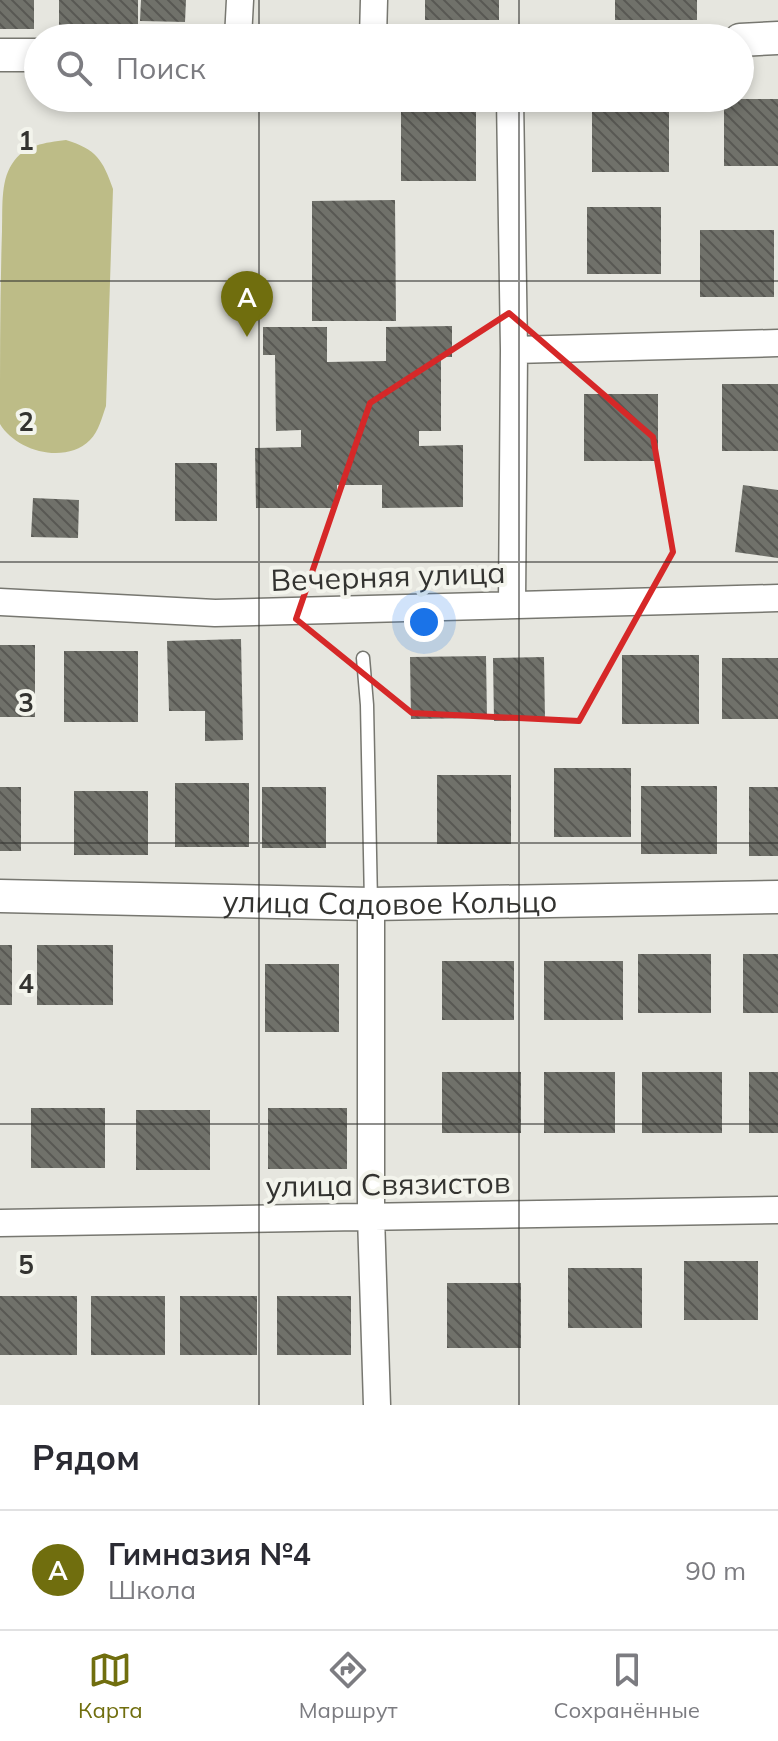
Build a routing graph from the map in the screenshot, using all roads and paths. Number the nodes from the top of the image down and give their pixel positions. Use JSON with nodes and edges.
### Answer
{"nodes":[{"id":1,"x":240,"y":0,"type":"edge"},
{"id":2,"x":374,"y":0,"type":"edge"},
{"id":3,"x":239,"y":24,"type":"edge"},
{"id":4,"x":373,"y":24,"type":"edge"},
{"id":5,"x":778,"y":38,"type":"edge"},
{"id":6,"x":754,"y":39,"type":"edge"},
{"id":7,"x":0,"y":55,"type":"edge"},
{"id":8,"x":24,"y":55,"type":"edge"},
{"id":9,"x":510,"y":112,"type":"edge"},
{"id":10,"x":778,"y":343,"type":"edge"},
{"id":11,"x":514,"y":350,"type":"junction"},
{"id":12,"x":778,"y":598,"type":"edge"},
{"id":13,"x":0,"y":602,"type":"edge"},
{"id":14,"x":512,"y":604,"type":"junction"},
{"id":15,"x":363,"y":658,"type":"dead end"},
{"id":16,"x":0,"y":896,"type":"edge"},
{"id":17,"x":778,"y":897,"type":"edge"},
{"id":18,"x":371,"y":904,"type":"junction"},
{"id":19,"x":778,"y":1210,"type":"edge"},
{"id":20,"x":371,"y":1216,"type":"junction"},
{"id":21,"x":0,"y":1223,"type":"edge"},
{"id":22,"x":377,"y":1405,"type":"edge"}],
"edges":[{"from":1,"to":3,"type":"street"},
{"from":2,"to":4,"type":"street"},
{"from":5,"to":6,"type":"street"},
{"from":7,"to":8,"type":"street"},
{"from":9,"to":11,"type":"street"},
{"from":10,"to":11,"type":"street"},
{"from":11,"to":14,"type":"street"},
{"from":12,"to":14,"type":"street","name":"Вечерняя улица"},
{"from":13,"to":14,"type":"street","name":"Вечерняя улица"},
{"from":15,"to":18,"type":"lane"},
{"from":16,"to":18,"type":"street","name":"улица Садовое Кольцо"},
{"from":17,"to":18,"type":"street","name":"улица Садовое Кольцо"},
{"from":18,"to":20,"type":"street"},
{"from":19,"to":20,"type":"street","name":"улица Связистов"},
{"from":20,"to":21,"type":"street","name":"улица Связистов"},
{"from":20,"to":22,"type":"street"}]}
